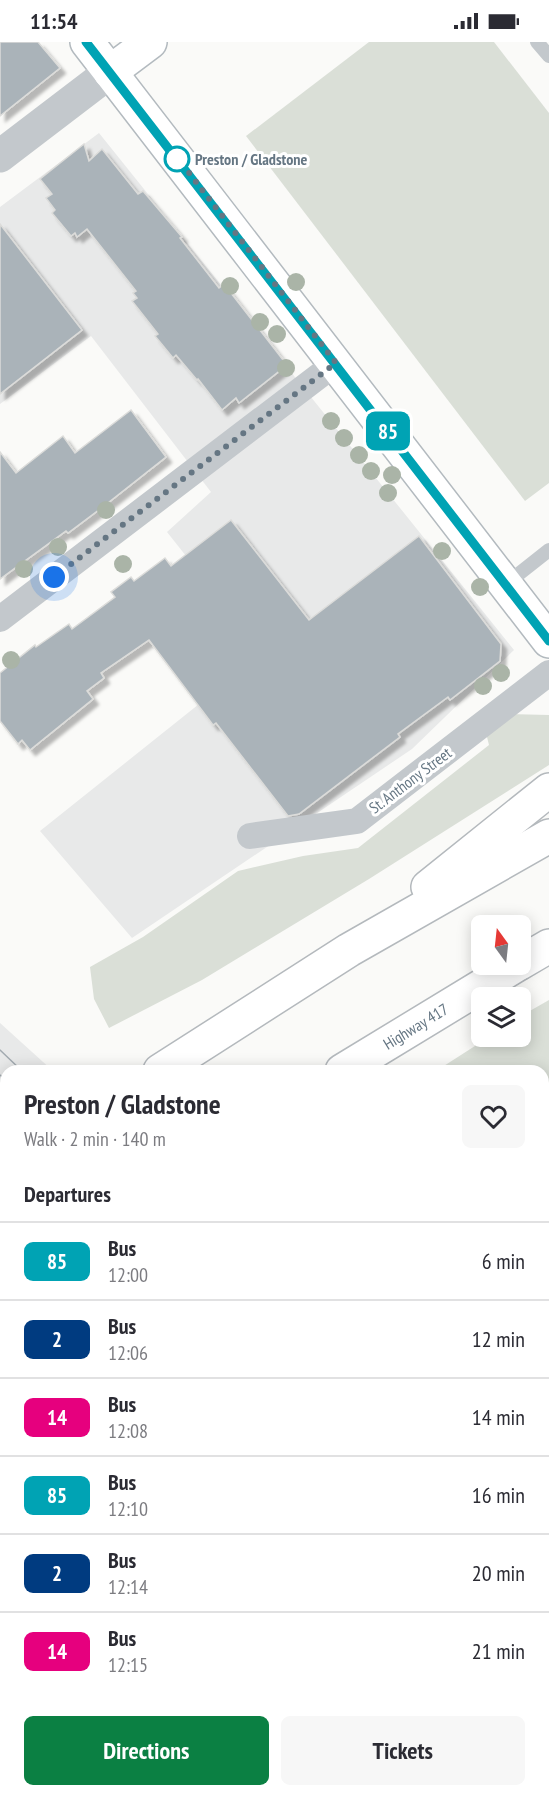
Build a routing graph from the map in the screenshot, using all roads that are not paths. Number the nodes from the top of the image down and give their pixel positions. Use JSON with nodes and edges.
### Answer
{"nodes":[{"id":1,"x":87,"y":42,"type":"edge"},
{"id":2,"x":150,"y":42,"type":"edge"},
{"id":3,"x":537,"y":42,"type":"edge"},
{"id":4,"x":549,"y":56,"type":"edge"},
{"id":5,"x":110,"y":72,"type":"junction"},
{"id":6,"x":0,"y":156,"type":"edge"},
{"id":7,"x":336,"y":363,"type":"junction"},
{"id":8,"x":549,"y":550,"type":"edge"},
{"id":9,"x":505,"y":585,"type":"junction"},
{"id":10,"x":0,"y":619,"type":"edge"},
{"id":11,"x":549,"y":641,"type":"edge"},
{"id":12,"x":549,"y":673,"type":"edge"},
{"id":13,"x":549,"y":789,"type":"edge"},
{"id":14,"x":250,"y":836,"type":"dead end"},
{"id":15,"x":549,"y":836,"type":"edge"},
{"id":16,"x":549,"y":946,"type":"edge"},
{"id":17,"x":349,"y":950,"type":"junction"},
{"id":18,"x":531,"y":957,"type":"edge"},
{"id":19,"x":501,"y":975,"type":"edge"},
{"id":20,"x":169,"y":1065,"type":"edge"},
{"id":21,"x":352,"y":1065,"type":"edge"}],
"edges":[{"from":1,"to":5,"type":"main road"},
{"from":2,"to":5,"type":"main road"},
{"from":3,"to":4,"type":"lane"},
{"from":5,"to":6,"type":"street"},
{"from":5,"to":7,"type":"main road"},
{"from":7,"to":9,"type":"main road"},
{"from":7,"to":10,"type":"street"},
{"from":8,"to":9,"type":"lane"},
{"from":9,"to":11,"type":"main road"},
{"from":12,"to":14,"type":"street","name":"St. Anthony Street"},
{"from":13,"to":17,"type":"main road"},
{"from":15,"to":17,"type":"main road"},
{"from":16,"to":18,"type":"main road","name":"Highway 417"},
{"from":17,"to":20,"type":"main road"},
{"from":19,"to":21,"type":"main road","name":"Highway 417"}]}
